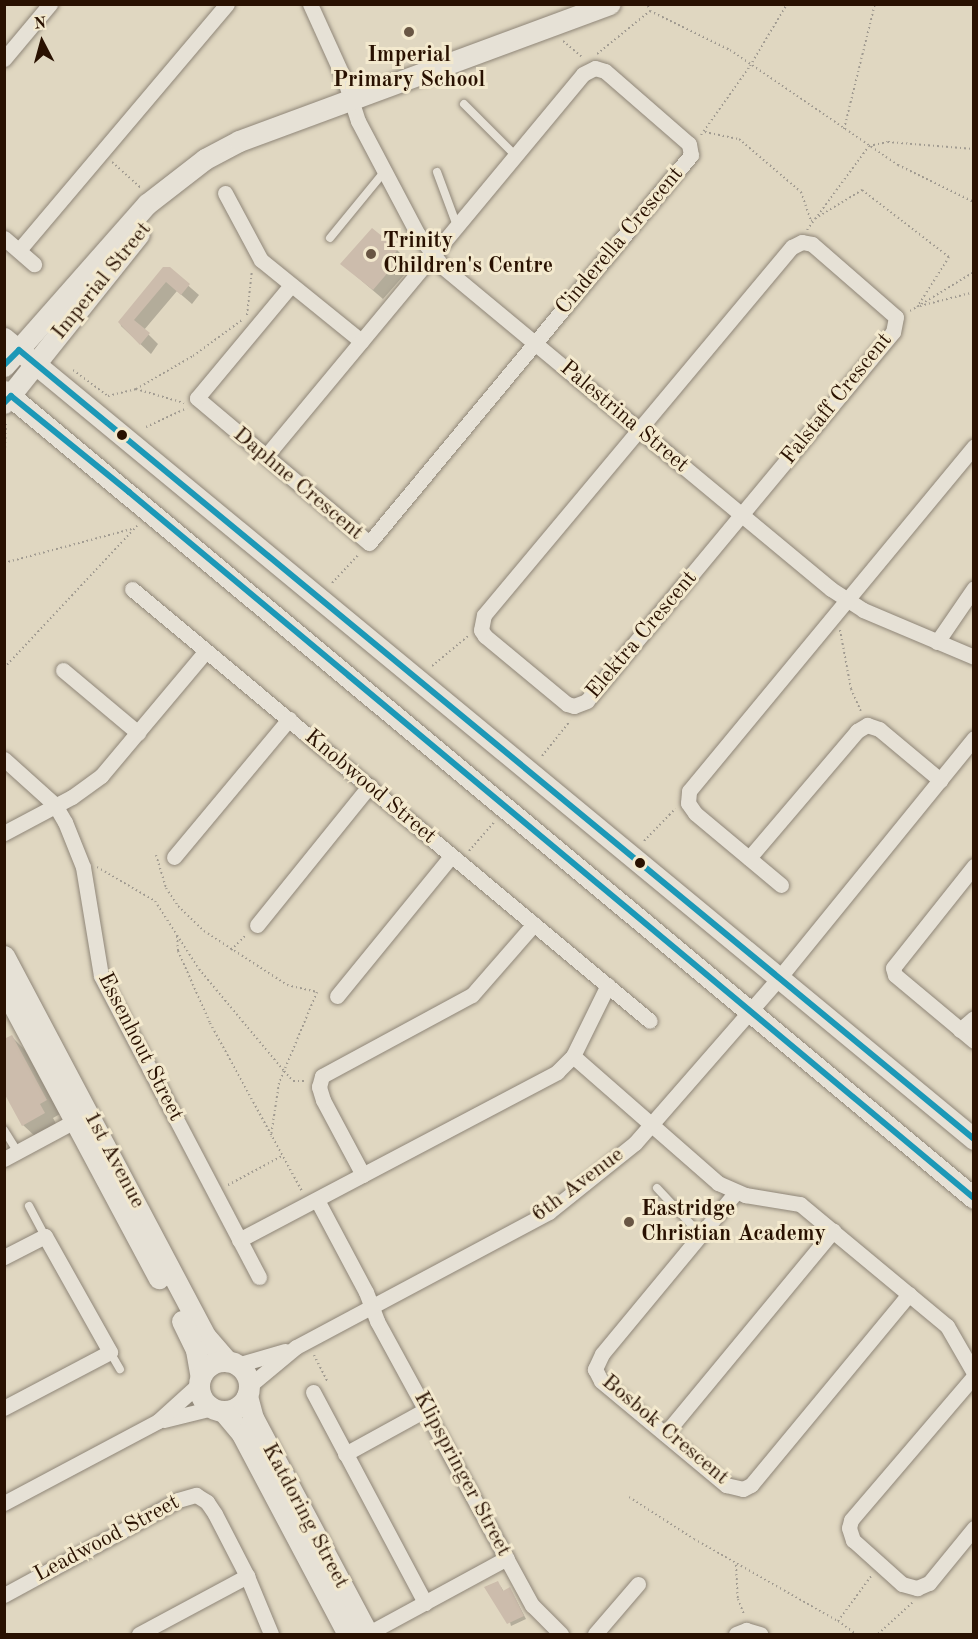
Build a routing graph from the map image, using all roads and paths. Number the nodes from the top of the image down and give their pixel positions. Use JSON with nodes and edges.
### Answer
{"nodes":[{"id":1,"x":50,"y":4,"type":"edge"},
{"id":2,"x":227,"y":4,"type":"edge"},
{"id":3,"x":310,"y":4,"type":"edge"},
{"id":4,"x":609,"y":4,"type":"edge"},
{"id":5,"x":787,"y":4,"type":"edge"},
{"id":6,"x":875,"y":4,"type":"edge"},
{"id":7,"x":648,"y":6,"type":"dead end"},
{"id":8,"x":650,"y":11,"type":"junction"},
{"id":9,"x":561,"y":39,"type":"dead end"},
{"id":10,"x":4,"y":59,"type":"edge"},
{"id":11,"x":591,"y":65,"type":"junction"},
{"id":12,"x":750,"y":66,"type":"junction"},
{"id":13,"x":351,"y":100,"type":"junction"},
{"id":14,"x":464,"y":104,"type":"dead end"},
{"id":15,"x":844,"y":129,"type":"junction"},
{"id":16,"x":705,"y":132,"type":"junction"},
{"id":17,"x":689,"y":144,"type":"junction"},
{"id":18,"x":869,"y":146,"type":"junction"},
{"id":19,"x":974,"y":149,"type":"edge"},
{"id":20,"x":514,"y":154,"type":"junction"},
{"id":21,"x":107,"y":158,"type":"dead end"},
{"id":22,"x":384,"y":172,"type":"junction"},
{"id":23,"x":437,"y":172,"type":"dead end"},
{"id":24,"x":225,"y":193,"type":"dead end"},
{"id":25,"x":153,"y":194,"type":"junction"},
{"id":26,"x":974,"y":202,"type":"edge"},
{"id":27,"x":811,"y":221,"type":"junction"},
{"id":28,"x":456,"y":223,"type":"junction"},
{"id":29,"x":4,"y":238,"type":"edge"},
{"id":30,"x":330,"y":238,"type":"dead end"},
{"id":31,"x":802,"y":242,"type":"junction"},
{"id":32,"x":19,"y":250,"type":"junction"},
{"id":33,"x":430,"y":253,"type":"junction"},
{"id":34,"x":34,"y":264,"type":"dead end"},
{"id":35,"x":251,"y":264,"type":"dead end"},
{"id":36,"x":974,"y":272,"type":"edge"},
{"id":37,"x":291,"y":285,"type":"junction"},
{"id":38,"x":974,"y":292,"type":"edge"},
{"id":39,"x":917,"y":307,"type":"junction"},
{"id":40,"x":896,"y":317,"type":"junction"},
{"id":41,"x":252,"y":321,"type":"junction"},
{"id":42,"x":361,"y":341,"type":"junction"},
{"id":43,"x":535,"y":343,"type":"junction"},
{"id":44,"x":12,"y":344,"type":"edge"},
{"id":45,"x":36,"y":364,"type":"junction"},
{"id":46,"x":4,"y":366,"type":"edge"},
{"id":47,"x":73,"y":370,"type":"dead end"},
{"id":48,"x":136,"y":389,"type":"junction"},
{"id":49,"x":7,"y":403,"type":"edge"},
{"id":50,"x":146,"y":427,"type":"dead end"},
{"id":51,"x":638,"y":429,"type":"junction"},
{"id":52,"x":974,"y":447,"type":"edge"},
{"id":53,"x":266,"y":456,"type":"junction"},
{"id":54,"x":4,"y":479,"type":"edge"},
{"id":55,"x":742,"y":516,"type":"junction"},
{"id":56,"x":139,"y":524,"type":"dead end"},
{"id":57,"x":133,"y":529,"type":"junction"},
{"id":58,"x":369,"y":543,"type":"junction"},
{"id":59,"x":4,"y":563,"type":"edge"},
{"id":60,"x":333,"y":583,"type":"dead end"},
{"id":61,"x":974,"y":588,"type":"edge"},
{"id":62,"x":132,"y":589,"type":"dead end"},
{"id":63,"x":848,"y":600,"type":"junction"},
{"id":64,"x":837,"y":611,"type":"junction"},
{"id":65,"x":481,"y":630,"type":"junction"},
{"id":66,"x":937,"y":642,"type":"junction"},
{"id":67,"x":206,"y":651,"type":"junction"},
{"id":68,"x":974,"y":657,"type":"edge"},
{"id":69,"x":432,"y":666,"type":"dead end"},
{"id":70,"x":4,"y":668,"type":"edge"},
{"id":71,"x":63,"y":670,"type":"dead end"},
{"id":72,"x":574,"y":706,"type":"junction"},
{"id":73,"x":289,"y":719,"type":"junction"},
{"id":74,"x":867,"y":725,"type":"junction"},
{"id":75,"x":138,"y":733,"type":"junction"},
{"id":76,"x":974,"y":738,"type":"edge"},
{"id":77,"x":542,"y":756,"type":"dead end"},
{"id":78,"x":4,"y":759,"type":"edge"},
{"id":79,"x":940,"y":780,"type":"junction"},
{"id":80,"x":369,"y":786,"type":"junction"},
{"id":81,"x":688,"y":803,"type":"junction"},
{"id":82,"x":56,"y":805,"type":"junction"},
{"id":83,"x":495,"y":821,"type":"dead end"},
{"id":84,"x":4,"y":833,"type":"edge"},
{"id":85,"x":644,"y":841,"type":"dead end"},
{"id":86,"x":156,"y":855,"type":"dead end"},
{"id":87,"x":174,"y":857,"type":"dead end"},
{"id":88,"x":749,"y":858,"type":"junction"},
{"id":89,"x":455,"y":859,"type":"junction"},
{"id":90,"x":94,"y":865,"type":"dead end"},
{"id":91,"x":974,"y":866,"type":"edge"},
{"id":92,"x":781,"y":885,"type":"dead end"},
{"id":93,"x":534,"y":924,"type":"junction"},
{"id":94,"x":257,"y":925,"type":"joint"},
{"id":95,"x":177,"y":935,"type":"junction"},
{"id":96,"x":231,"y":950,"type":"junction"},
{"id":97,"x":4,"y":956,"type":"edge"},
{"id":98,"x":778,"y":978,"type":"junction"},
{"id":99,"x":608,"y":985,"type":"junction"},
{"id":100,"x":4,"y":988,"type":"edge"},
{"id":101,"x":337,"y":996,"type":"dead end"},
{"id":102,"x":751,"y":1010,"type":"junction"},
{"id":103,"x":974,"y":1017,"type":"edge"},
{"id":104,"x":650,"y":1021,"type":"dead end"},
{"id":105,"x":960,"y":1030,"type":"junction"},
{"id":106,"x":974,"y":1041,"type":"edge"},
{"id":107,"x":573,"y":1056,"type":"junction"},
{"id":108,"x":284,"y":1071,"type":"junction"},
{"id":109,"x":293,"y":1081,"type":"dead end"},
{"id":110,"x":82,"y":1117,"type":"junction"},
{"id":111,"x":653,"y":1125,"type":"junction"},
{"id":112,"x":4,"y":1130,"type":"edge"},
{"id":113,"x":271,"y":1136,"type":"junction"},
{"id":114,"x":974,"y":1139,"type":"edge"},
{"id":115,"x":11,"y":1155,"type":"edge"},
{"id":116,"x":282,"y":1156,"type":"junction"},
{"id":117,"x":363,"y":1175,"type":"junction"},
{"id":118,"x":657,"y":1188,"type":"dead end"},
{"id":119,"x":215,"y":1192,"type":"junction"},
{"id":120,"x":736,"y":1192,"type":"junction"},
{"id":121,"x":974,"y":1198,"type":"edge"},
{"id":122,"x":313,"y":1202,"type":"junction"},
{"id":123,"x":29,"y":1206,"type":"dead end"},
{"id":124,"x":833,"y":1231,"type":"junction"},
{"id":125,"x":701,"y":1235,"type":"junction"},
{"id":126,"x":45,"y":1236,"type":"junction"},
{"id":127,"x":239,"y":1240,"type":"junction"},
{"id":128,"x":4,"y":1257,"type":"edge"},
{"id":129,"x":259,"y":1277,"type":"dead end"},
{"id":130,"x":909,"y":1294,"type":"junction"},
{"id":131,"x":372,"y":1306,"type":"junction"},
{"id":132,"x":296,"y":1347,"type":"junction"},
{"id":133,"x":110,"y":1352,"type":"junction"},
{"id":134,"x":312,"y":1352,"type":"dead end"},
{"id":135,"x":232,"y":1363,"type":"junction"},
{"id":136,"x":120,"y":1369,"type":"dead end"},
{"id":137,"x":974,"y":1375,"type":"edge"},
{"id":138,"x":200,"y":1380,"type":"junction"},
{"id":139,"x":328,"y":1382,"type":"dead end"},
{"id":140,"x":248,"y":1391,"type":"junction"},
{"id":141,"x":313,"y":1392,"type":"dead end"},
{"id":142,"x":4,"y":1408,"type":"edge"},
{"id":143,"x":218,"y":1409,"type":"junction"},
{"id":144,"x":427,"y":1410,"type":"junction"},
{"id":145,"x":158,"y":1421,"type":"junction"},
{"id":146,"x":665,"y":1434,"type":"junction"},
{"id":147,"x":345,"y":1454,"type":"junction"},
{"id":148,"x":629,"y":1497,"type":"dead end"},
{"id":149,"x":4,"y":1503,"type":"edge"},
{"id":150,"x":974,"y":1528,"type":"edge"},
{"id":151,"x":507,"y":1558,"type":"junction"},
{"id":152,"x":735,"y":1564,"type":"junction"},
{"id":153,"x":881,"y":1565,"type":"junction"},
{"id":154,"x":247,"y":1576,"type":"junction"},
{"id":155,"x":638,"y":1584,"type":"dead end"},
{"id":156,"x":917,"y":1588,"type":"junction"},
{"id":157,"x":4,"y":1595,"type":"edge"},
{"id":158,"x":425,"y":1603,"type":"junction"},
{"id":159,"x":838,"y":1621,"type":"junction"},
{"id":160,"x":4,"y":1629,"type":"edge"},
{"id":161,"x":747,"y":1633,"type":"edge"},
{"id":162,"x":368,"y":1634,"type":"edge"},
{"id":163,"x":7,"y":1635,"type":"edge"},
{"id":164,"x":140,"y":1635,"type":"edge"},
{"id":165,"x":271,"y":1635,"type":"edge"},
{"id":166,"x":348,"y":1635,"type":"edge"},
{"id":167,"x":561,"y":1635,"type":"edge"},
{"id":168,"x":595,"y":1635,"type":"edge"},
{"id":169,"x":855,"y":1635,"type":"edge"},
{"id":170,"x":878,"y":1635,"type":"edge"}],
"edges":[{"from":1,"to":10,"type":"street"},
{"from":2,"to":32,"type":"street"},
{"from":3,"to":13,"type":"street","name":"Palestrina Street"},
{"from":4,"to":13,"type":"street","name":"Imperial Street"},
{"from":5,"to":12,"type":"path"},
{"from":6,"to":15,"type":"path"},
{"from":7,"to":8,"type":"path"},
{"from":8,"to":11,"type":"path"},
{"from":8,"to":12,"type":"path"},
{"from":9,"to":11,"type":"path"},
{"from":11,"to":17,"type":"street","name":"Cinderella Crescent"},
{"from":11,"to":20,"type":"street"},
{"from":12,"to":15,"type":"path"},
{"from":12,"to":16,"type":"path"},
{"from":13,"to":22,"type":"street","name":"Palestrina Street"},
{"from":13,"to":25,"type":"street","name":"Imperial Street"},
{"from":14,"to":20,"type":"lane"},
{"from":15,"to":18,"type":"path"},
{"from":16,"to":17,"type":"path"},
{"from":16,"to":27,"type":"path"},
{"from":17,"to":43,"type":"street","name":"Cinderella Crescent"},
{"from":18,"to":19,"type":"path"},
{"from":18,"to":26,"type":"path"},
{"from":18,"to":27,"type":"path"},
{"from":20,"to":28,"type":"street"},
{"from":21,"to":25,"type":"path"},
{"from":22,"to":30,"type":"lane"},
{"from":22,"to":33,"type":"street","name":"Palestrina Street"},
{"from":23,"to":28,"type":"lane"},
{"from":24,"to":37,"type":"street"},
{"from":25,"to":44,"type":"street","name":"Imperial Street"},
{"from":25,"to":45,"type":"street","name":"Imperial Street"},
{"from":27,"to":31,"type":"path"},
{"from":27,"to":39,"type":"path"},
{"from":28,"to":33,"type":"street"},
{"from":29,"to":32,"type":"street"},
{"from":31,"to":40,"type":"street","name":"Falstaff Crescent"},
{"from":31,"to":51,"type":"street"},
{"from":32,"to":34,"type":"street"},
{"from":33,"to":42,"type":"street"},
{"from":33,"to":43,"type":"street","name":"Palestrina Street"},
{"from":35,"to":41,"type":"path"},
{"from":36,"to":39,"type":"path"},
{"from":37,"to":41,"type":"street","name":"Daphne Crescent"},
{"from":37,"to":42,"type":"street"},
{"from":38,"to":39,"type":"path"},
{"from":39,"to":40,"type":"path"},
{"from":40,"to":55,"type":"street","name":"Falstaff Crescent"},
{"from":41,"to":48,"type":"path"},
{"from":41,"to":53,"type":"street","name":"Daphne Crescent"},
{"from":42,"to":53,"type":"street"},
{"from":43,"to":51,"type":"street","name":"Palestrina Street"},
{"from":43,"to":58,"type":"street","name":"Daphne Crescent"},
{"from":44,"to":45,"type":"street"},
{"from":44,"to":46,"type":"street","name":"Imperial Street"},
{"from":45,"to":49,"type":"street","name":"Imperial Street"},
{"from":45,"to":98,"type":"street"},
{"from":47,"to":48,"type":"path"},
{"from":48,"to":50,"type":"path"},
{"from":49,"to":54,"type":"path"},
{"from":49,"to":102,"type":"street"},
{"from":51,"to":55,"type":"street","name":"Palestrina Street"},
{"from":51,"to":65,"type":"street"},
{"from":52,"to":63,"type":"street"},
{"from":53,"to":58,"type":"street","name":"Daphne Crescent"},
{"from":55,"to":63,"type":"street","name":"Palestrina Street"},
{"from":55,"to":72,"type":"street","name":"Elektra Crescent"},
{"from":56,"to":57,"type":"path"},
{"from":57,"to":59,"type":"path"},
{"from":57,"to":70,"type":"path"},
{"from":58,"to":60,"type":"path"},
{"from":61,"to":66,"type":"street"},
{"from":62,"to":67,"type":"street","name":"Knobwood Street"},
{"from":63,"to":64,"type":"street"},
{"from":63,"to":66,"type":"street","name":"Palestrina Street"},
{"from":64,"to":74,"type":"path"},
{"from":64,"to":81,"type":"street"},
{"from":65,"to":69,"type":"path"},
{"from":65,"to":72,"type":"street","name":"Elektra Crescent"},
{"from":66,"to":68,"type":"street","name":"Palestrina Street"},
{"from":67,"to":73,"type":"street","name":"Knobwood Street"},
{"from":67,"to":75,"type":"street"},
{"from":71,"to":75,"type":"street"},
{"from":72,"to":77,"type":"path"},
{"from":73,"to":80,"type":"street","name":"Knobwood Street"},
{"from":73,"to":87,"type":"street"},
{"from":74,"to":79,"type":"street"},
{"from":74,"to":88,"type":"street"},
{"from":75,"to":82,"type":"street"},
{"from":76,"to":79,"type":"street","name":"6th Avenue"},
{"from":78,"to":82,"type":"street"},
{"from":79,"to":98,"type":"street","name":"6th Avenue"},
{"from":80,"to":89,"type":"street","name":"Knobwood Street"},
{"from":80,"to":94,"type":"street"},
{"from":81,"to":85,"type":"path"},
{"from":81,"to":88,"type":"street"},
{"from":82,"to":84,"type":"street"},
{"from":82,"to":119,"type":"street","name":"Essenhout Street"},
{"from":83,"to":89,"type":"path"},
{"from":86,"to":96,"type":"path"},
{"from":88,"to":92,"type":"street"},
{"from":89,"to":93,"type":"street","name":"Knobwood Street"},
{"from":89,"to":101,"type":"street"},
{"from":90,"to":95,"type":"path"},
{"from":91,"to":105,"type":"street"},
{"from":93,"to":99,"type":"street","name":"Knobwood Street"},
{"from":93,"to":117,"type":"street"},
{"from":94,"to":96,"type":"path"},
{"from":95,"to":108,"type":"path"},
{"from":95,"to":113,"type":"path"},
{"from":96,"to":108,"type":"path"},
{"from":97,"to":110,"type":"street","name":"1st Avenue"},
{"from":98,"to":102,"type":"street","name":"6th Avenue"},
{"from":98,"to":114,"type":"street"},
{"from":99,"to":104,"type":"street","name":"Knobwood Street"},
{"from":99,"to":107,"type":"street"},
{"from":100,"to":110,"type":"street","name":"1st Avenue"},
{"from":102,"to":111,"type":"street","name":"6th Avenue"},
{"from":102,"to":121,"type":"street"},
{"from":103,"to":105,"type":"street"},
{"from":105,"to":106,"type":"street"},
{"from":107,"to":111,"type":"street"},
{"from":107,"to":117,"type":"street"},
{"from":108,"to":109,"type":"path"},
{"from":108,"to":113,"type":"path"},
{"from":110,"to":115,"type":"street"},
{"from":110,"to":135,"type":"street","name":"1st Avenue"},
{"from":110,"to":138,"type":"street","name":"1st Avenue"},
{"from":111,"to":120,"type":"street"},
{"from":111,"to":131,"type":"street","name":"6th Avenue"},
{"from":112,"to":115,"type":"lane"},
{"from":113,"to":116,"type":"path"},
{"from":116,"to":119,"type":"path"},
{"from":116,"to":122,"type":"path"},
{"from":117,"to":122,"type":"street"},
{"from":118,"to":125,"type":"lane"},
{"from":119,"to":127,"type":"street","name":"Essenhout Street"},
{"from":120,"to":124,"type":"street"},
{"from":120,"to":125,"type":"street","name":"Bosbok Crescent"},
{"from":122,"to":127,"type":"street"},
{"from":122,"to":131,"type":"street","name":"Klipspringer Street"},
{"from":123,"to":126,"type":"lane"},
{"from":124,"to":130,"type":"street"},
{"from":124,"to":146,"type":"street"},
{"from":125,"to":146,"type":"street","name":"Bosbok Crescent"},
{"from":126,"to":128,"type":"street"},
{"from":126,"to":133,"type":"street"},
{"from":127,"to":129,"type":"street","name":"Essenhout Street"},
{"from":130,"to":137,"type":"street"},
{"from":130,"to":146,"type":"street","name":"Bosbok Crescent"},
{"from":131,"to":132,"type":"street","name":"6th Avenue"},
{"from":131,"to":144,"type":"street","name":"Klipspringer Street"},
{"from":132,"to":135,"type":"street","name":"6th Avenue"},
{"from":132,"to":140,"type":"street","name":"6th Avenue"},
{"from":133,"to":136,"type":"lane"},
{"from":133,"to":142,"type":"street"},
{"from":134,"to":139,"type":"path"},
{"from":135,"to":138,"type":"street"},
{"from":135,"to":140,"type":"street"},
{"from":137,"to":153,"type":"street"},
{"from":138,"to":143,"type":"street"},
{"from":138,"to":145,"type":"street"},
{"from":140,"to":143,"type":"street"},
{"from":140,"to":162,"type":"street","name":"Katdoring Street"},
{"from":141,"to":147,"type":"street"},
{"from":143,"to":145,"type":"street"},
{"from":143,"to":166,"type":"street","name":"Katdoring Street"},
{"from":144,"to":147,"type":"street"},
{"from":144,"to":151,"type":"street","name":"Klipspringer Street"},
{"from":145,"to":149,"type":"street"},
{"from":147,"to":158,"type":"street"},
{"from":148,"to":152,"type":"path"},
{"from":150,"to":156,"type":"street"},
{"from":151,"to":158,"type":"street"},
{"from":151,"to":167,"type":"street","name":"Klipspringer Street"},
{"from":152,"to":159,"type":"path"},
{"from":152,"to":161,"type":"path"},
{"from":153,"to":156,"type":"street"},
{"from":153,"to":159,"type":"path"},
{"from":154,"to":157,"type":"street","name":"Leadwood Street"},
{"from":154,"to":164,"type":"street"},
{"from":154,"to":165,"type":"street","name":"Leadwood Street"},
{"from":155,"to":168,"type":"street"},
{"from":156,"to":170,"type":"path"},
{"from":158,"to":162,"type":"street"},
{"from":159,"to":169,"type":"path"},
{"from":160,"to":163,"type":"path"}]}
